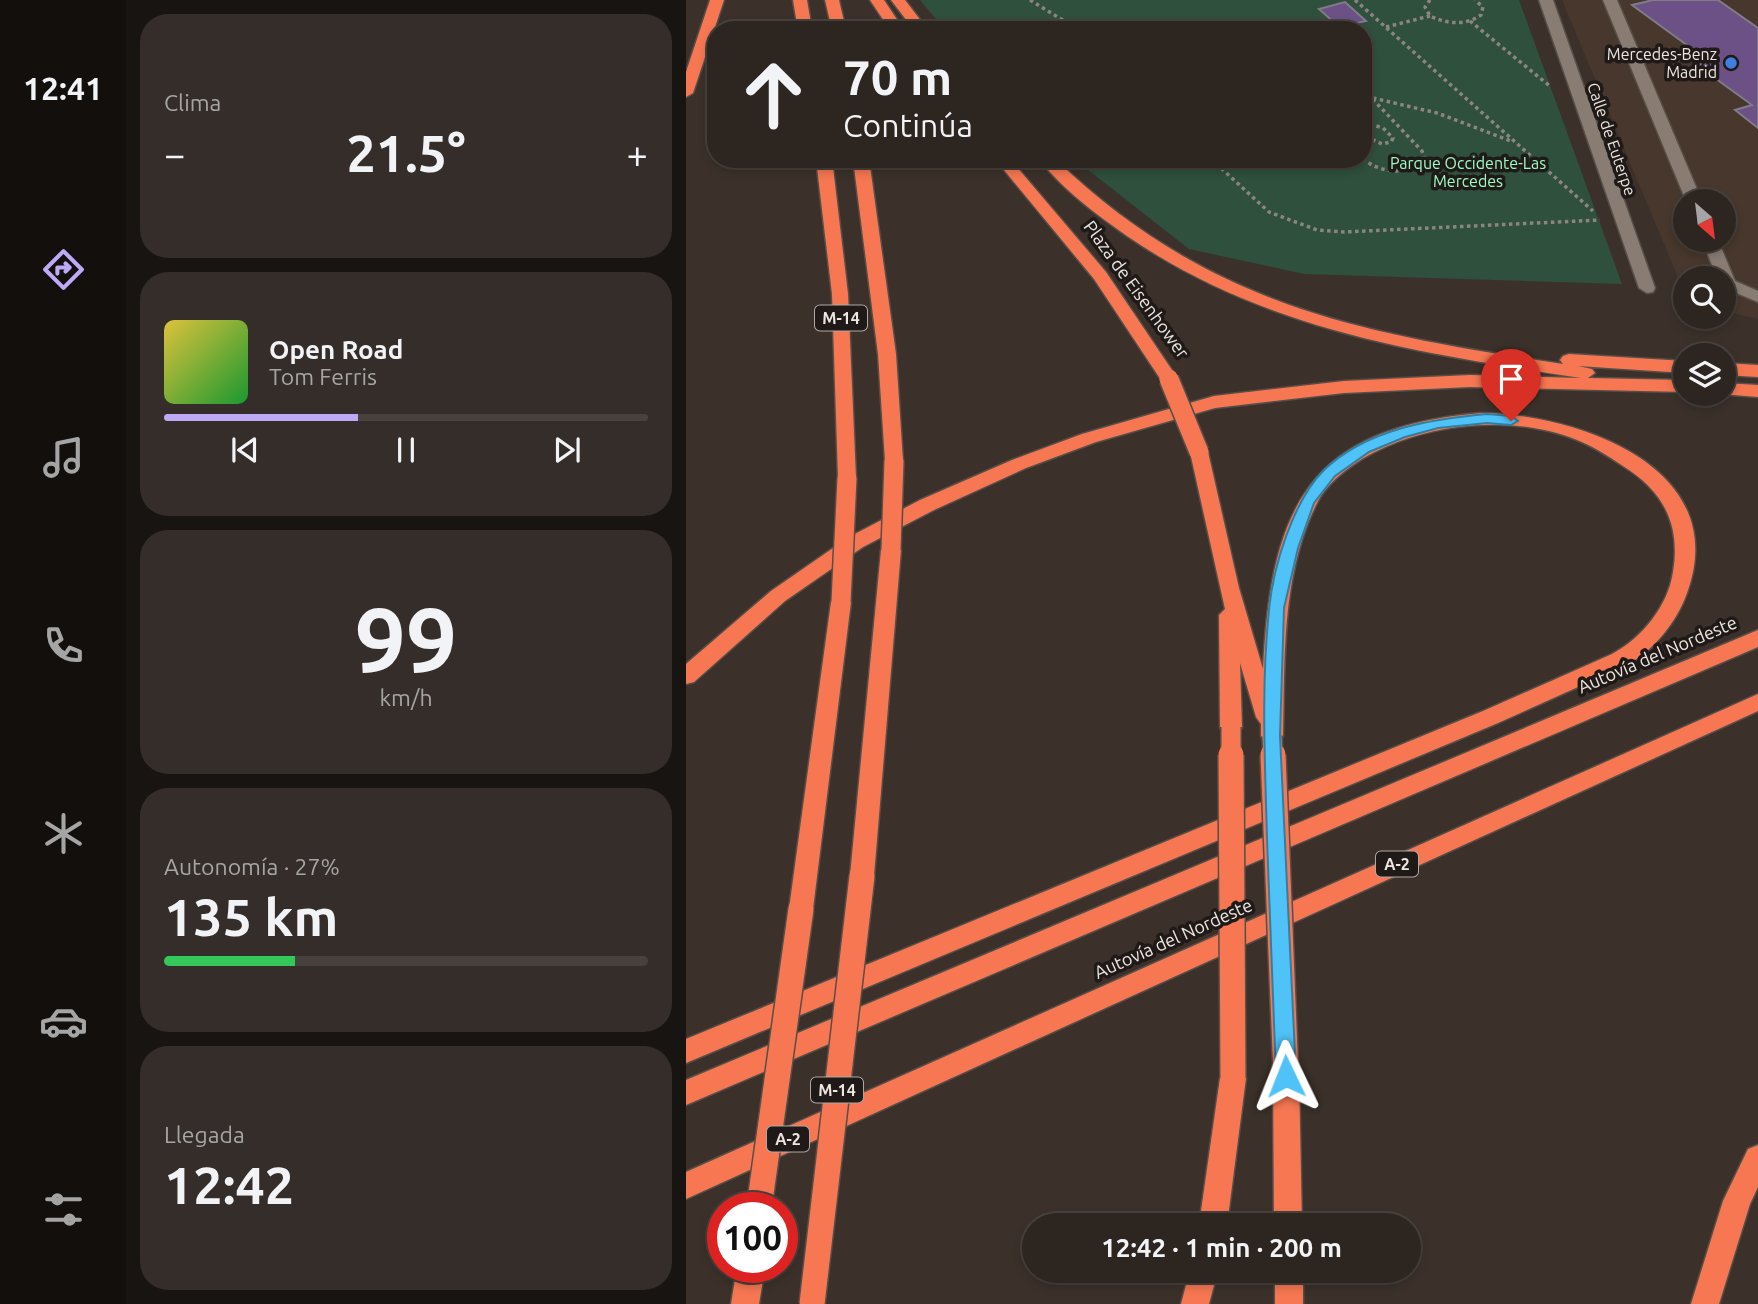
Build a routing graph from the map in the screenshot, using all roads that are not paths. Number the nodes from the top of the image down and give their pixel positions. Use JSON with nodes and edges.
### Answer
{"nodes":[{"id":1,"x":717,"y":0,"type":"edge"},
{"id":2,"x":800,"y":0,"type":"edge"},
{"id":3,"x":832,"y":0,"type":"edge"},
{"id":4,"x":877,"y":0,"type":"edge"},
{"id":5,"x":898,"y":0,"type":"edge"},
{"id":6,"x":1546,"y":0,"type":"edge"},
{"id":7,"x":1610,"y":0,"type":"edge"},
{"id":8,"x":710,"y":21,"type":"edge"},
{"id":9,"x":804,"y":21,"type":"edge"},
{"id":10,"x":837,"y":21,"type":"edge"},
{"id":11,"x":891,"y":21,"type":"edge"},
{"id":12,"x":914,"y":21,"type":"edge"},
{"id":13,"x":707,"y":30,"type":"edge"},
{"id":14,"x":686,"y":93,"type":"edge"},
{"id":15,"x":825,"y":168,"type":"edge"},
{"id":16,"x":862,"y":168,"type":"edge"},
{"id":17,"x":1010,"y":168,"type":"edge"},
{"id":18,"x":1056,"y":168,"type":"edge"},
{"id":19,"x":1688,"y":189,"type":"edge"},
{"id":20,"x":1715,"y":252,"type":"edge"},
{"id":21,"x":1647,"y":288,"type":"dead end"},
{"id":22,"x":1758,"y":297,"type":"edge"},
{"id":23,"x":1468,"y":354,"type":"junction"},
{"id":24,"x":1673,"y":366,"type":"edge"},
{"id":25,"x":1736,"y":370,"type":"edge"},
{"id":26,"x":1758,"y":371,"type":"edge"},
{"id":27,"x":1673,"y":386,"type":"edge"},
{"id":28,"x":1673,"y":386,"type":"edge"},
{"id":29,"x":1736,"y":390,"type":"edge"},
{"id":30,"x":1758,"y":391,"type":"edge"},
{"id":31,"x":1229,"y":588,"type":"junction"},
{"id":32,"x":1758,"y":638,"type":"edge"},
{"id":33,"x":686,"y":676,"type":"edge"},
{"id":34,"x":1758,"y":702,"type":"edge"},
{"id":35,"x":1272,"y":736,"type":"junction"},
{"id":36,"x":686,"y":1051,"type":"edge"},
{"id":37,"x":686,"y":1093,"type":"edge"},
{"id":38,"x":1758,"y":1158,"type":"edge"},
{"id":39,"x":686,"y":1186,"type":"edge"},
{"id":40,"x":761,"y":1192,"type":"edge"},
{"id":41,"x":1215,"y":1213,"type":"edge"},
{"id":42,"x":1289,"y":1213,"type":"edge"},
{"id":43,"x":748,"y":1283,"type":"edge"},
{"id":44,"x":1201,"y":1283,"type":"edge"},
{"id":45,"x":1289,"y":1283,"type":"edge"},
{"id":46,"x":745,"y":1304,"type":"edge"},
{"id":47,"x":812,"y":1304,"type":"edge"},
{"id":48,"x":1195,"y":1304,"type":"edge"},
{"id":49,"x":1289,"y":1304,"type":"edge"},
{"id":50,"x":1704,"y":1304,"type":"edge"}],
"edges":[{"from":1,"to":8,"type":"highway"},
{"from":2,"to":9,"type":"highway"},
{"from":3,"to":10,"type":"highway"},
{"from":4,"to":11,"type":"highway"},
{"from":5,"to":12,"type":"highway"},
{"from":6,"to":21,"type":"street","name":"Calle de Euterpe"},
{"from":7,"to":19,"type":"street"},
{"from":13,"to":14,"type":"highway"},
{"from":15,"to":40,"type":"highway","number":"M-14","bridge":true},
{"from":16,"to":47,"type":"highway","number":"M-14","bridge":true},
{"from":17,"to":31,"type":"highway","name":"Plaza de Eisenhower","bridge":true},
{"from":18,"to":23,"type":"highway"},
{"from":20,"to":22,"type":"street"},
{"from":23,"to":24,"type":"highway"},
{"from":23,"to":27,"type":"highway"},
{"from":25,"to":26,"type":"highway"},
{"from":28,"to":33,"type":"highway"},
{"from":29,"to":30,"type":"highway"},
{"from":31,"to":35,"type":"highway","name":"Plaza de Eisenhower"},
{"from":31,"to":41,"type":"highway","name":"Plaza de Eisenhower","bridge":true},
{"from":32,"to":37,"type":"highway","name":"Autovía del Nordeste"},
{"from":34,"to":39,"type":"highway","name":"Autovía del Nordeste","number":"A-2"},
{"from":35,"to":36,"type":"highway"},
{"from":35,"to":42,"type":"highway","name":"Plaza de Eisenhower","bridge":true},
{"from":38,"to":50,"type":"highway"},
{"from":43,"to":46,"type":"highway"},
{"from":44,"to":48,"type":"highway"},
{"from":45,"to":49,"type":"highway"}]}
